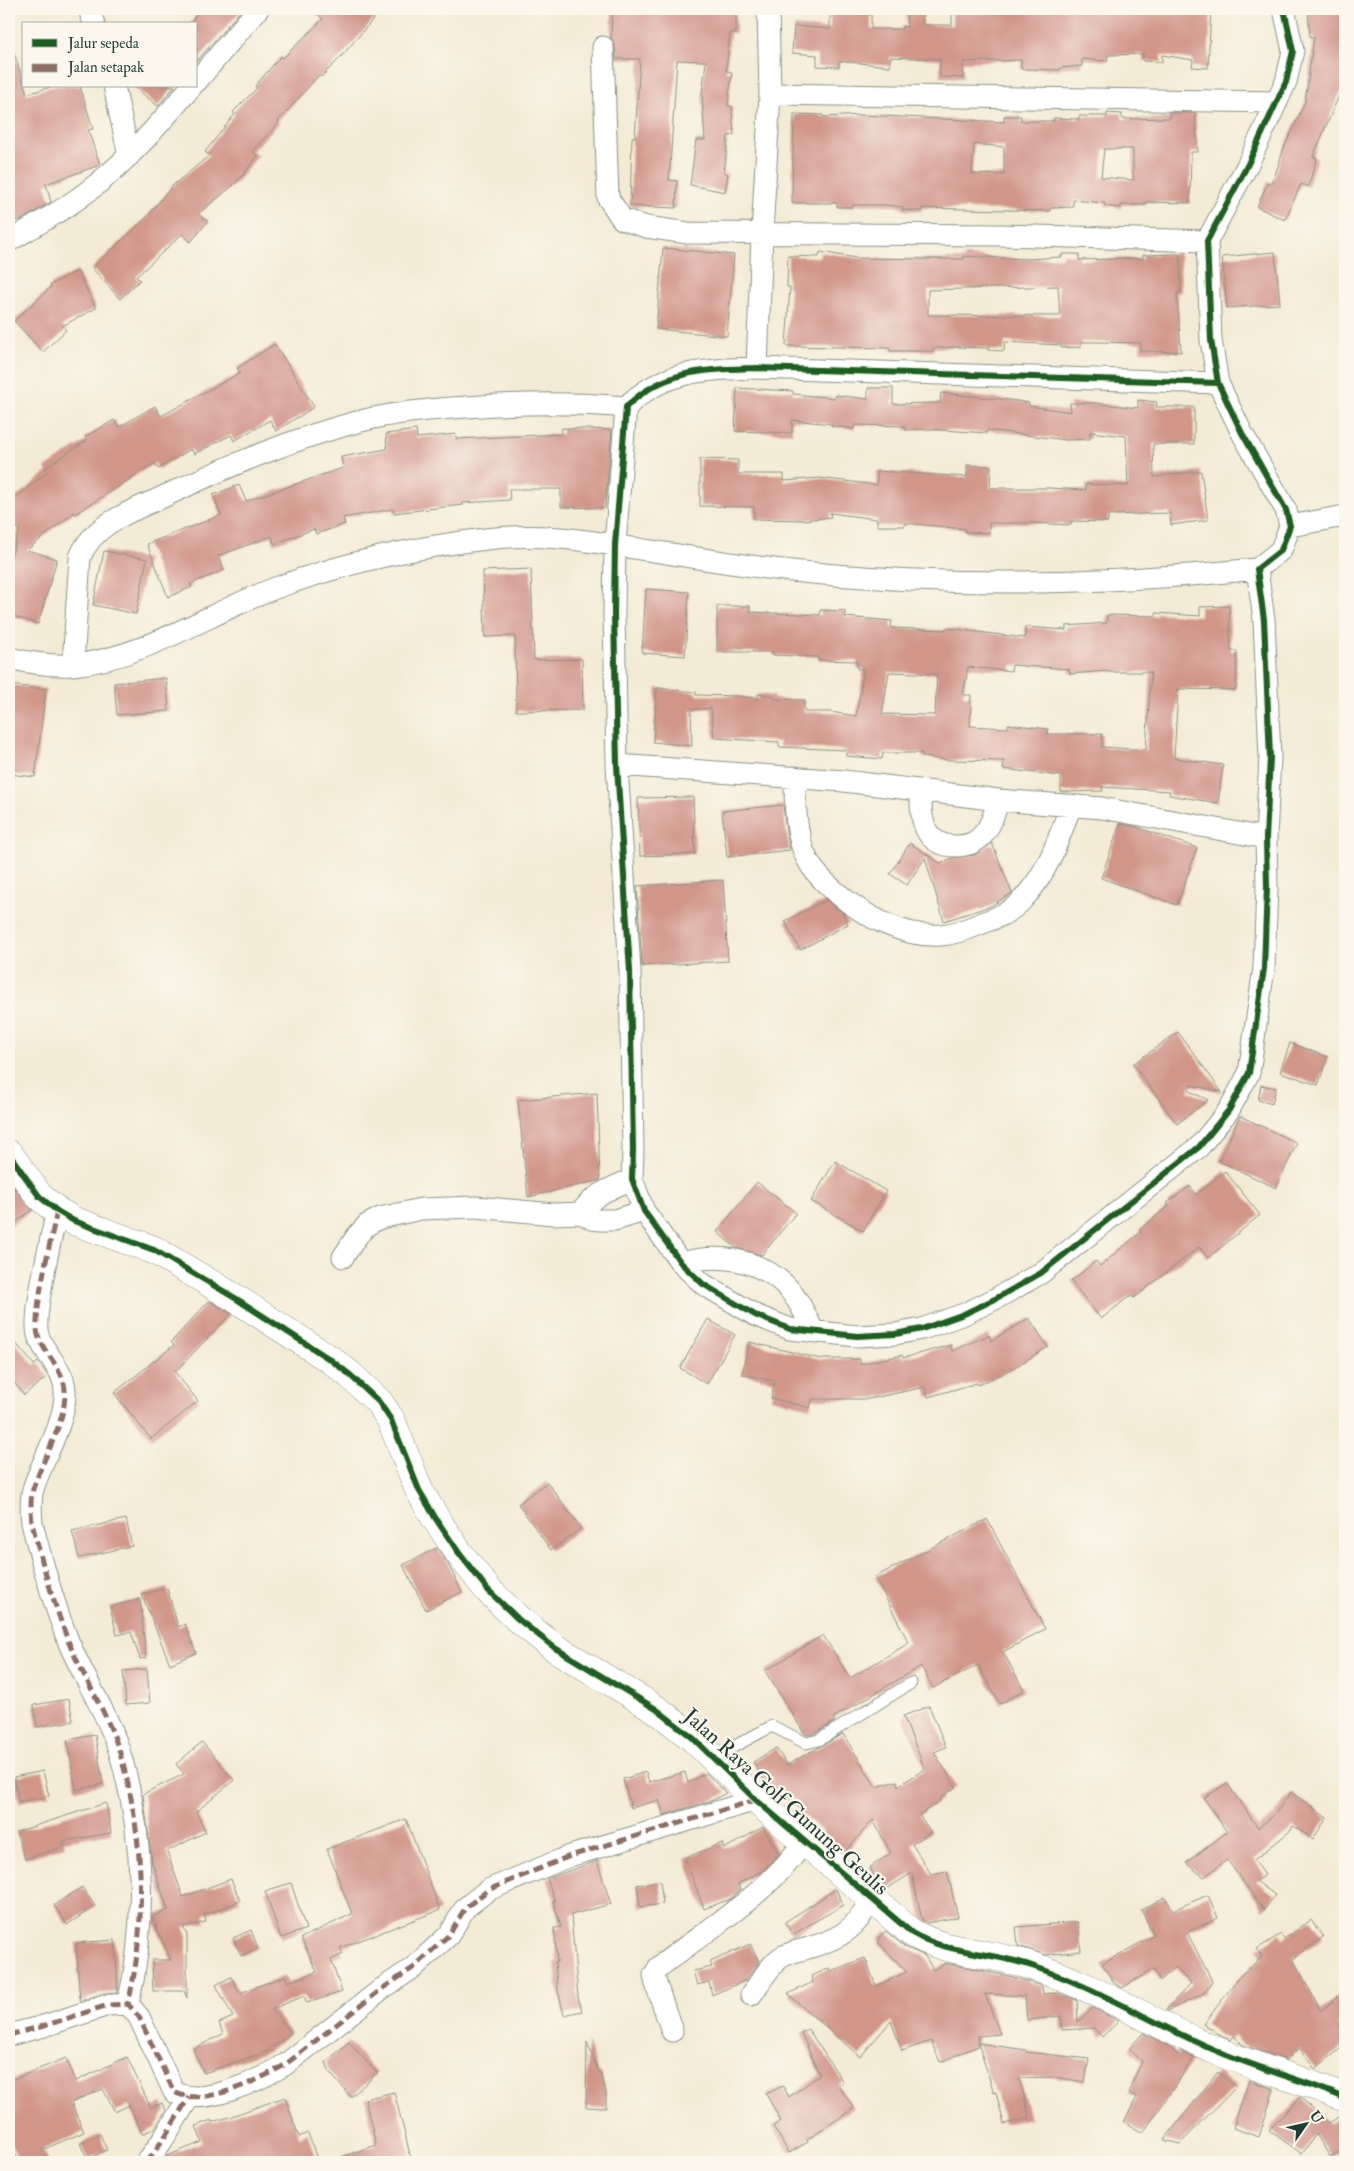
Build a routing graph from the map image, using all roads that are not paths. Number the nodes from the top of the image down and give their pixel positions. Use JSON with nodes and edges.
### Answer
{"nodes":[{"id":1,"x":89,"y":9,"type":"edge"},
{"id":2,"x":258,"y":9,"type":"edge"},
{"id":3,"x":768,"y":9,"type":"edge"},
{"id":4,"x":1284,"y":9,"type":"edge"},
{"id":5,"x":93,"y":22,"type":"edge"},
{"id":6,"x":603,"y":47,"type":"dead end"},
{"id":7,"x":198,"y":80,"type":"edge"},
{"id":8,"x":114,"y":88,"type":"edge"},
{"id":9,"x":190,"y":88,"type":"edge"},
{"id":10,"x":770,"y":94,"type":"junction"},
{"id":11,"x":1276,"y":102,"type":"junction"},
{"id":12,"x":129,"y":156,"type":"junction"},
{"id":13,"x":762,"y":234,"type":"junction"},
{"id":14,"x":9,"y":241,"type":"edge"},
{"id":15,"x":1207,"y":241,"type":"junction"},
{"id":16,"x":757,"y":368,"type":"junction"},
{"id":17,"x":1218,"y":383,"type":"junction"},
{"id":18,"x":626,"y":407,"type":"junction"},
{"id":19,"x":1345,"y":516,"type":"edge"},
{"id":20,"x":1290,"y":526,"type":"junction"},
{"id":21,"x":615,"y":545,"type":"junction"},
{"id":22,"x":1257,"y":569,"type":"junction"},
{"id":23,"x":9,"y":658,"type":"edge"},
{"id":24,"x":73,"y":665,"type":"junction"},
{"id":25,"x":617,"y":765,"type":"junction"},
{"id":26,"x":795,"y":777,"type":"junction"},
{"id":27,"x":921,"y":791,"type":"junction"},
{"id":28,"x":999,"y":800,"type":"junction"},
{"id":29,"x":1071,"y":805,"type":"junction"},
{"id":30,"x":1266,"y":838,"type":"junction"},
{"id":31,"x":9,"y":1154,"type":"edge"},
{"id":32,"x":632,"y":1179,"type":"junction"},
{"id":33,"x":57,"y":1211,"type":"junction"},
{"id":34,"x":644,"y":1212,"type":"junction"},
{"id":35,"x":581,"y":1213,"type":"junction"},
{"id":36,"x":343,"y":1257,"type":"dead end"},
{"id":37,"x":681,"y":1263,"type":"junction"},
{"id":38,"x":813,"y":1331,"type":"junction"},
{"id":39,"x":912,"y":1683,"type":"dead end"},
{"id":40,"x":713,"y":1758,"type":"junction"},
{"id":41,"x":756,"y":1800,"type":"junction"},
{"id":42,"x":804,"y":1840,"type":"junction"},
{"id":43,"x":870,"y":1900,"type":"junction"},
{"id":44,"x":751,"y":1995,"type":"dead end"},
{"id":45,"x":128,"y":2004,"type":"junction"},
{"id":46,"x":672,"y":2031,"type":"dead end"},
{"id":47,"x":9,"y":2035,"type":"edge"},
{"id":48,"x":189,"y":2097,"type":"junction"},
{"id":49,"x":1345,"y":2098,"type":"edge"},
{"id":50,"x":147,"y":2162,"type":"edge"}],
"edges":[{"from":1,"to":5,"type":"street"},
{"from":2,"to":7,"type":"street"},
{"from":3,"to":10,"type":"street"},
{"from":4,"to":11,"type":"street"},
{"from":6,"to":13,"type":"street"},
{"from":8,"to":12,"type":"street"},
{"from":9,"to":12,"type":"street"},
{"from":10,"to":11,"type":"street"},
{"from":10,"to":13,"type":"street"},
{"from":11,"to":15,"type":"street"},
{"from":12,"to":14,"type":"street"},
{"from":13,"to":15,"type":"street"},
{"from":13,"to":16,"type":"street"},
{"from":15,"to":17,"type":"street"},
{"from":16,"to":17,"type":"street"},
{"from":16,"to":18,"type":"street"},
{"from":17,"to":20,"type":"street"},
{"from":18,"to":21,"type":"street"},
{"from":18,"to":24,"type":"street"},
{"from":19,"to":20,"type":"street"},
{"from":20,"to":22,"type":"street"},
{"from":21,"to":22,"type":"street"},
{"from":21,"to":24,"type":"street"},
{"from":21,"to":25,"type":"street"},
{"from":22,"to":30,"type":"street"},
{"from":23,"to":24,"type":"street"},
{"from":25,"to":26,"type":"street"},
{"from":25,"to":32,"type":"street"},
{"from":26,"to":27,"type":"street"},
{"from":26,"to":29,"type":"street"},
{"from":27,"to":28,"type":"street"},
{"from":27,"to":28,"type":"street"},
{"from":28,"to":29,"type":"street"},
{"from":29,"to":30,"type":"street"},
{"from":30,"to":38,"type":"street"},
{"from":31,"to":33,"type":"main road","name":"Jalan Raya Golf Gunung Geulis"},
{"from":32,"to":34,"type":"street"},
{"from":32,"to":35,"type":"street"},
{"from":33,"to":40,"type":"main road","name":"Jalan Raya Golf Gunung Geulis"},
{"from":33,"to":45,"type":"street"},
{"from":34,"to":35,"type":"street"},
{"from":34,"to":37,"type":"street"},
{"from":35,"to":36,"type":"street"},
{"from":37,"to":38,"type":"street"},
{"from":37,"to":38,"type":"street"},
{"from":39,"to":40,"type":"lane"},
{"from":40,"to":41,"type":"main road","name":"Jalan Raya Golf Gunung Geulis"},
{"from":41,"to":42,"type":"main road","name":"Jalan Raya Golf Gunung Geulis"},
{"from":41,"to":48,"type":"street"},
{"from":42,"to":43,"type":"main road","name":"Jalan Raya Golf Gunung Geulis"},
{"from":42,"to":46,"type":"street"},
{"from":43,"to":44,"type":"street"},
{"from":43,"to":49,"type":"main road","name":"Jalan Raya Golf Gunung Geulis"},
{"from":45,"to":47,"type":"street"},
{"from":45,"to":48,"type":"street"},
{"from":48,"to":50,"type":"street"}]}
